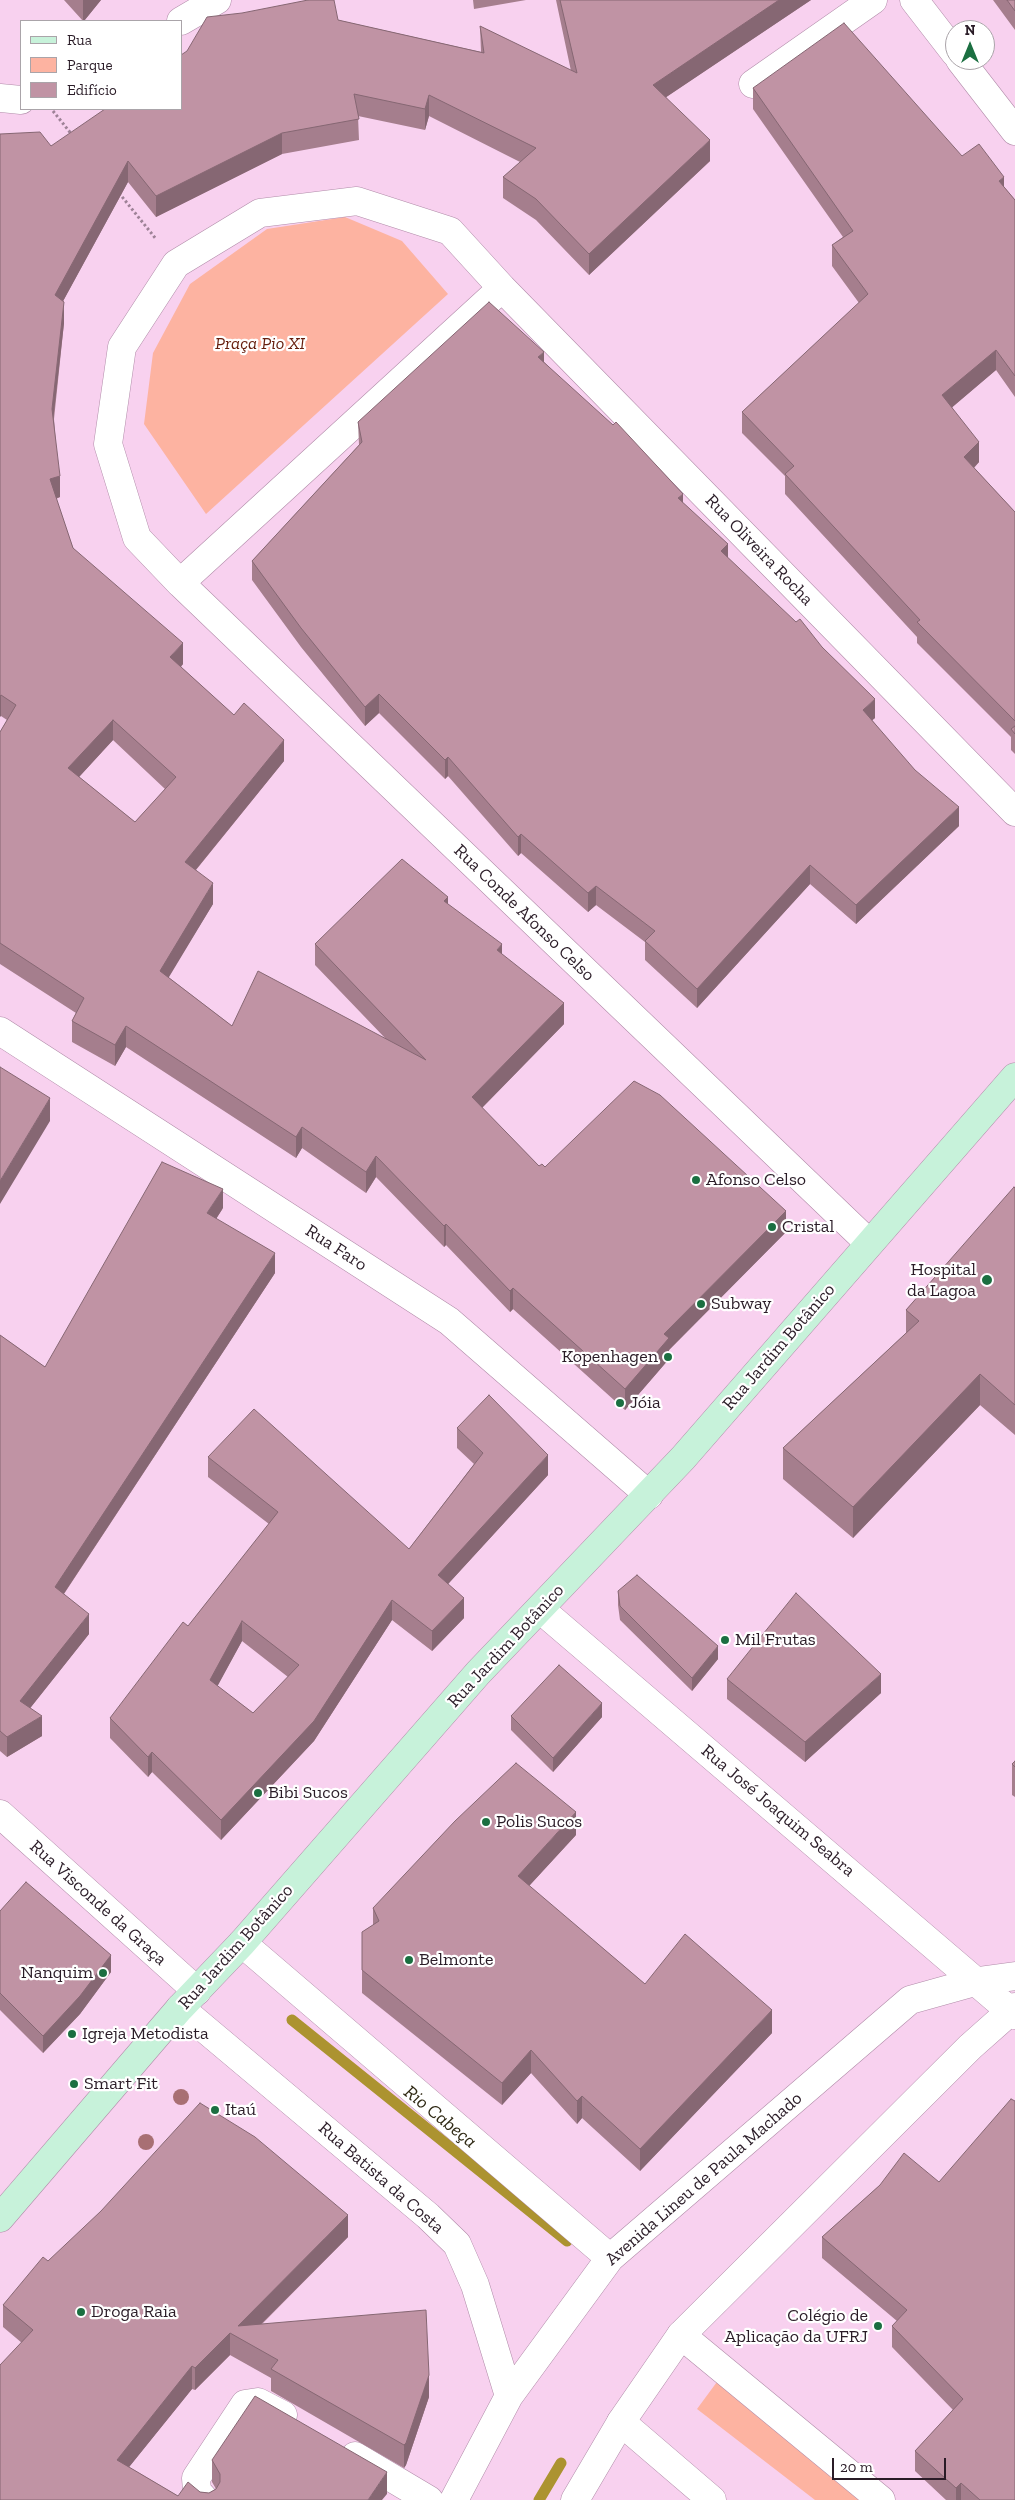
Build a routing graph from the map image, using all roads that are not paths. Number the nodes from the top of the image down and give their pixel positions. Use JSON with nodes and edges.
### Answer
{"nodes":[{"id":1,"x":217,"y":0,"type":"edge"},
{"id":2,"x":873,"y":0,"type":"edge"},
{"id":3,"x":914,"y":0,"type":"edge"},
{"id":4,"x":182,"y":20,"type":"edge"},
{"id":5,"x":945,"y":40,"type":"edge"},
{"id":6,"x":968,"y":70,"type":"edge"},
{"id":7,"x":753,"y":84,"type":"dead end"},
{"id":8,"x":0,"y":98,"type":"edge"},
{"id":9,"x":20,"y":100,"type":"edge"},
{"id":10,"x":1015,"y":130,"type":"edge"},
{"id":11,"x":502,"y":288,"type":"junction"},
{"id":12,"x":180,"y":583,"type":"junction"},
{"id":13,"x":1015,"y":812,"type":"edge"},
{"id":14,"x":0,"y":1031,"type":"edge"},
{"id":15,"x":1015,"y":1076,"type":"edge"},
{"id":16,"x":869,"y":1243,"type":"junction"},
{"id":17,"x":650,"y":1495,"type":"junction"},
{"id":18,"x":540,"y":1609,"type":"junction"},
{"id":19,"x":0,"y":1814,"type":"edge"},
{"id":20,"x":242,"y":1943,"type":"junction"},
{"id":21,"x":1015,"y":1976,"type":"edge"},
{"id":22,"x":978,"y":1981,"type":"junction"},
{"id":23,"x":189,"y":2000,"type":"junction"},
{"id":24,"x":1013,"y":2011,"type":"edge"},
{"id":25,"x":0,"y":2218,"type":"edge"},
{"id":26,"x":610,"y":2258,"type":"junction"},
{"id":27,"x":681,"y":2335,"type":"junction"},
{"id":28,"x":509,"y":2396,"type":"junction"},
{"id":29,"x":621,"y":2422,"type":"junction"},
{"id":30,"x":303,"y":2426,"type":"edge"},
{"id":31,"x":336,"y":2445,"type":"edge"},
{"id":32,"x":205,"y":2500,"type":"edge"},
{"id":33,"x":429,"y":2500,"type":"edge"},
{"id":34,"x":454,"y":2500,"type":"edge"},
{"id":35,"x":575,"y":2500,"type":"edge"},
{"id":36,"x":712,"y":2500,"type":"edge"},
{"id":37,"x":881,"y":2500,"type":"edge"}],
"edges":[{"from":1,"to":4,"type":"street"},
{"from":2,"to":7,"type":"street"},
{"from":3,"to":5,"type":"street"},
{"from":6,"to":10,"type":"street"},
{"from":8,"to":9,"type":"street"},
{"from":11,"to":12,"type":"street"},
{"from":11,"to":12,"type":"street"},
{"from":11,"to":13,"type":"street","name":"Rua Oliveira Rocha"},
{"from":12,"to":16,"type":"street","name":"Rua Conde Afonso Celso"},
{"from":14,"to":17,"type":"street","name":"Rua Faro"},
{"from":15,"to":16,"type":"main road","name":"Rua Jardim Botânico"},
{"from":16,"to":17,"type":"main road","name":"Rua Jardim Botânico"},
{"from":17,"to":18,"type":"main road","name":"Rua Jardim Botânico"},
{"from":18,"to":20,"type":"main road","name":"Rua Jardim Botânico"},
{"from":18,"to":22,"type":"street","name":"Rua José Joaquim Seabra"},
{"from":19,"to":23,"type":"street","name":"Rua Visconde da Graça"},
{"from":20,"to":23,"type":"main road","name":"Rua Jardim Botânico"},
{"from":20,"to":26,"type":"street"},
{"from":21,"to":22,"type":"street","name":"Avenida Lineu de Paula Machado"},
{"from":22,"to":24,"type":"street","name":"Rua José Joaquim Seabra"},
{"from":22,"to":26,"type":"street","name":"Avenida Lineu de Paula Machado"},
{"from":23,"to":25,"type":"main road","name":"Rua Jardim Botânico"},
{"from":23,"to":28,"type":"street","name":"Rua Batista da Costa"},
{"from":24,"to":27,"type":"street"},
{"from":26,"to":28,"type":"street","name":"Avenida Lineu de Paula Machado"},
{"from":27,"to":29,"type":"street"},
{"from":27,"to":37,"type":"street"},
{"from":28,"to":34,"type":"street","name":"Avenida Lineu de Paula Machado"},
{"from":29,"to":35,"type":"street"},
{"from":29,"to":36,"type":"street"},
{"from":30,"to":32,"type":"street"},
{"from":31,"to":33,"type":"street"}]}
